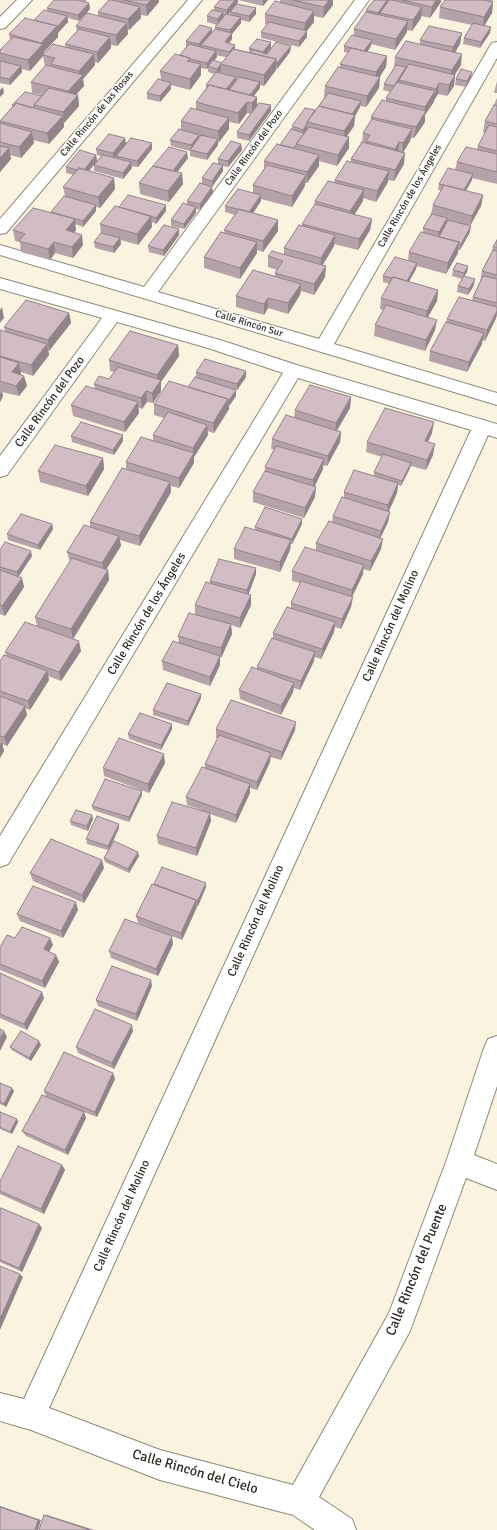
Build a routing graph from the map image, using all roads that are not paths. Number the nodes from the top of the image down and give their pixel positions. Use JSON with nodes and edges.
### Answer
{"nodes":[{"id":1,"x":25,"y":0,"type":"edge"},
{"id":2,"x":195,"y":0,"type":"edge"},
{"id":3,"x":362,"y":0,"type":"edge"},
{"id":4,"x":0,"y":26,"type":"edge"},
{"id":5,"x":497,"y":46,"type":"edge"},
{"id":6,"x":0,"y":229,"type":"edge"},
{"id":7,"x":0,"y":250,"type":"edge"},
{"id":8,"x":66,"y":270,"type":"junction"},
{"id":9,"x":0,"y":283,"type":"edge"},
{"id":10,"x":45,"y":295,"type":"junction"},
{"id":11,"x":147,"y":295,"type":"junction"},
{"id":12,"x":113,"y":315,"type":"junction"},
{"id":13,"x":230,"y":319,"type":"junction"},
{"id":14,"x":214,"y":344,"type":"junction"},
{"id":15,"x":323,"y":347,"type":"junction"},
{"id":16,"x":294,"y":370,"type":"junction"},
{"id":17,"x":414,"y":374,"type":"junction"},
{"id":18,"x":497,"y":400,"type":"edge"},
{"id":19,"x":399,"y":401,"type":"junction"},
{"id":20,"x":489,"y":429,"type":"edge"},
{"id":21,"x":0,"y":470,"type":"edge"},
{"id":22,"x":0,"y":858,"type":"edge"},
{"id":23,"x":497,"y":1048,"type":"edge"},
{"id":24,"x":459,"y":1162,"type":"junction"},
{"id":25,"x":497,"y":1177,"type":"edge"},
{"id":26,"x":0,"y":1407,"type":"edge"},
{"id":27,"x":31,"y":1415,"type":"junction"},
{"id":28,"x":300,"y":1502,"type":"junction"},
{"id":29,"x":341,"y":1530,"type":"edge"}],
"edges":[{"from":1,"to":4,"type":"street"},
{"from":2,"to":6,"type":"street","name":"Calle Rincón de las Rosas"},
{"from":3,"to":11,"type":"street","name":"Calle Rincón del Pozo"},
{"from":5,"to":15,"type":"street","name":"Calle Rincón de los Ángeles"},
{"from":7,"to":8,"type":"street","name":"Calle Rincón Sur"},
{"from":8,"to":10,"type":"street"},
{"from":8,"to":11,"type":"street","name":"Calle Rincón Sur"},
{"from":9,"to":10,"type":"street"},
{"from":10,"to":12,"type":"street"},
{"from":11,"to":13,"type":"street","name":"Calle Rincón Sur"},
{"from":12,"to":14,"type":"street"},
{"from":12,"to":21,"type":"street","name":"Calle Rincón del Pozo"},
{"from":13,"to":14,"type":"street"},
{"from":13,"to":15,"type":"street","name":"Calle Rincón Sur"},
{"from":14,"to":16,"type":"street"},
{"from":15,"to":17,"type":"street","name":"Calle Rincón Sur"},
{"from":16,"to":19,"type":"street"},
{"from":16,"to":22,"type":"street","name":"Calle Rincón de los Ángeles"},
{"from":17,"to":18,"type":"street","name":"Calle Rincón Sur"},
{"from":17,"to":19,"type":"street"},
{"from":19,"to":20,"type":"street"},
{"from":20,"to":27,"type":"street","name":"Calle Rincón del Molino"},
{"from":23,"to":24,"type":"street","name":"Calle Rincón del Puente"},
{"from":24,"to":25,"type":"street"},
{"from":24,"to":28,"type":"street","name":"Calle Rincón del Puente"},
{"from":26,"to":27,"type":"street","name":"Calle Rincón del Cielo"},
{"from":27,"to":28,"type":"street","name":"Calle Rincón del Cielo"},
{"from":28,"to":29,"type":"street","name":"Calle Rincón del Cielo"}]}
